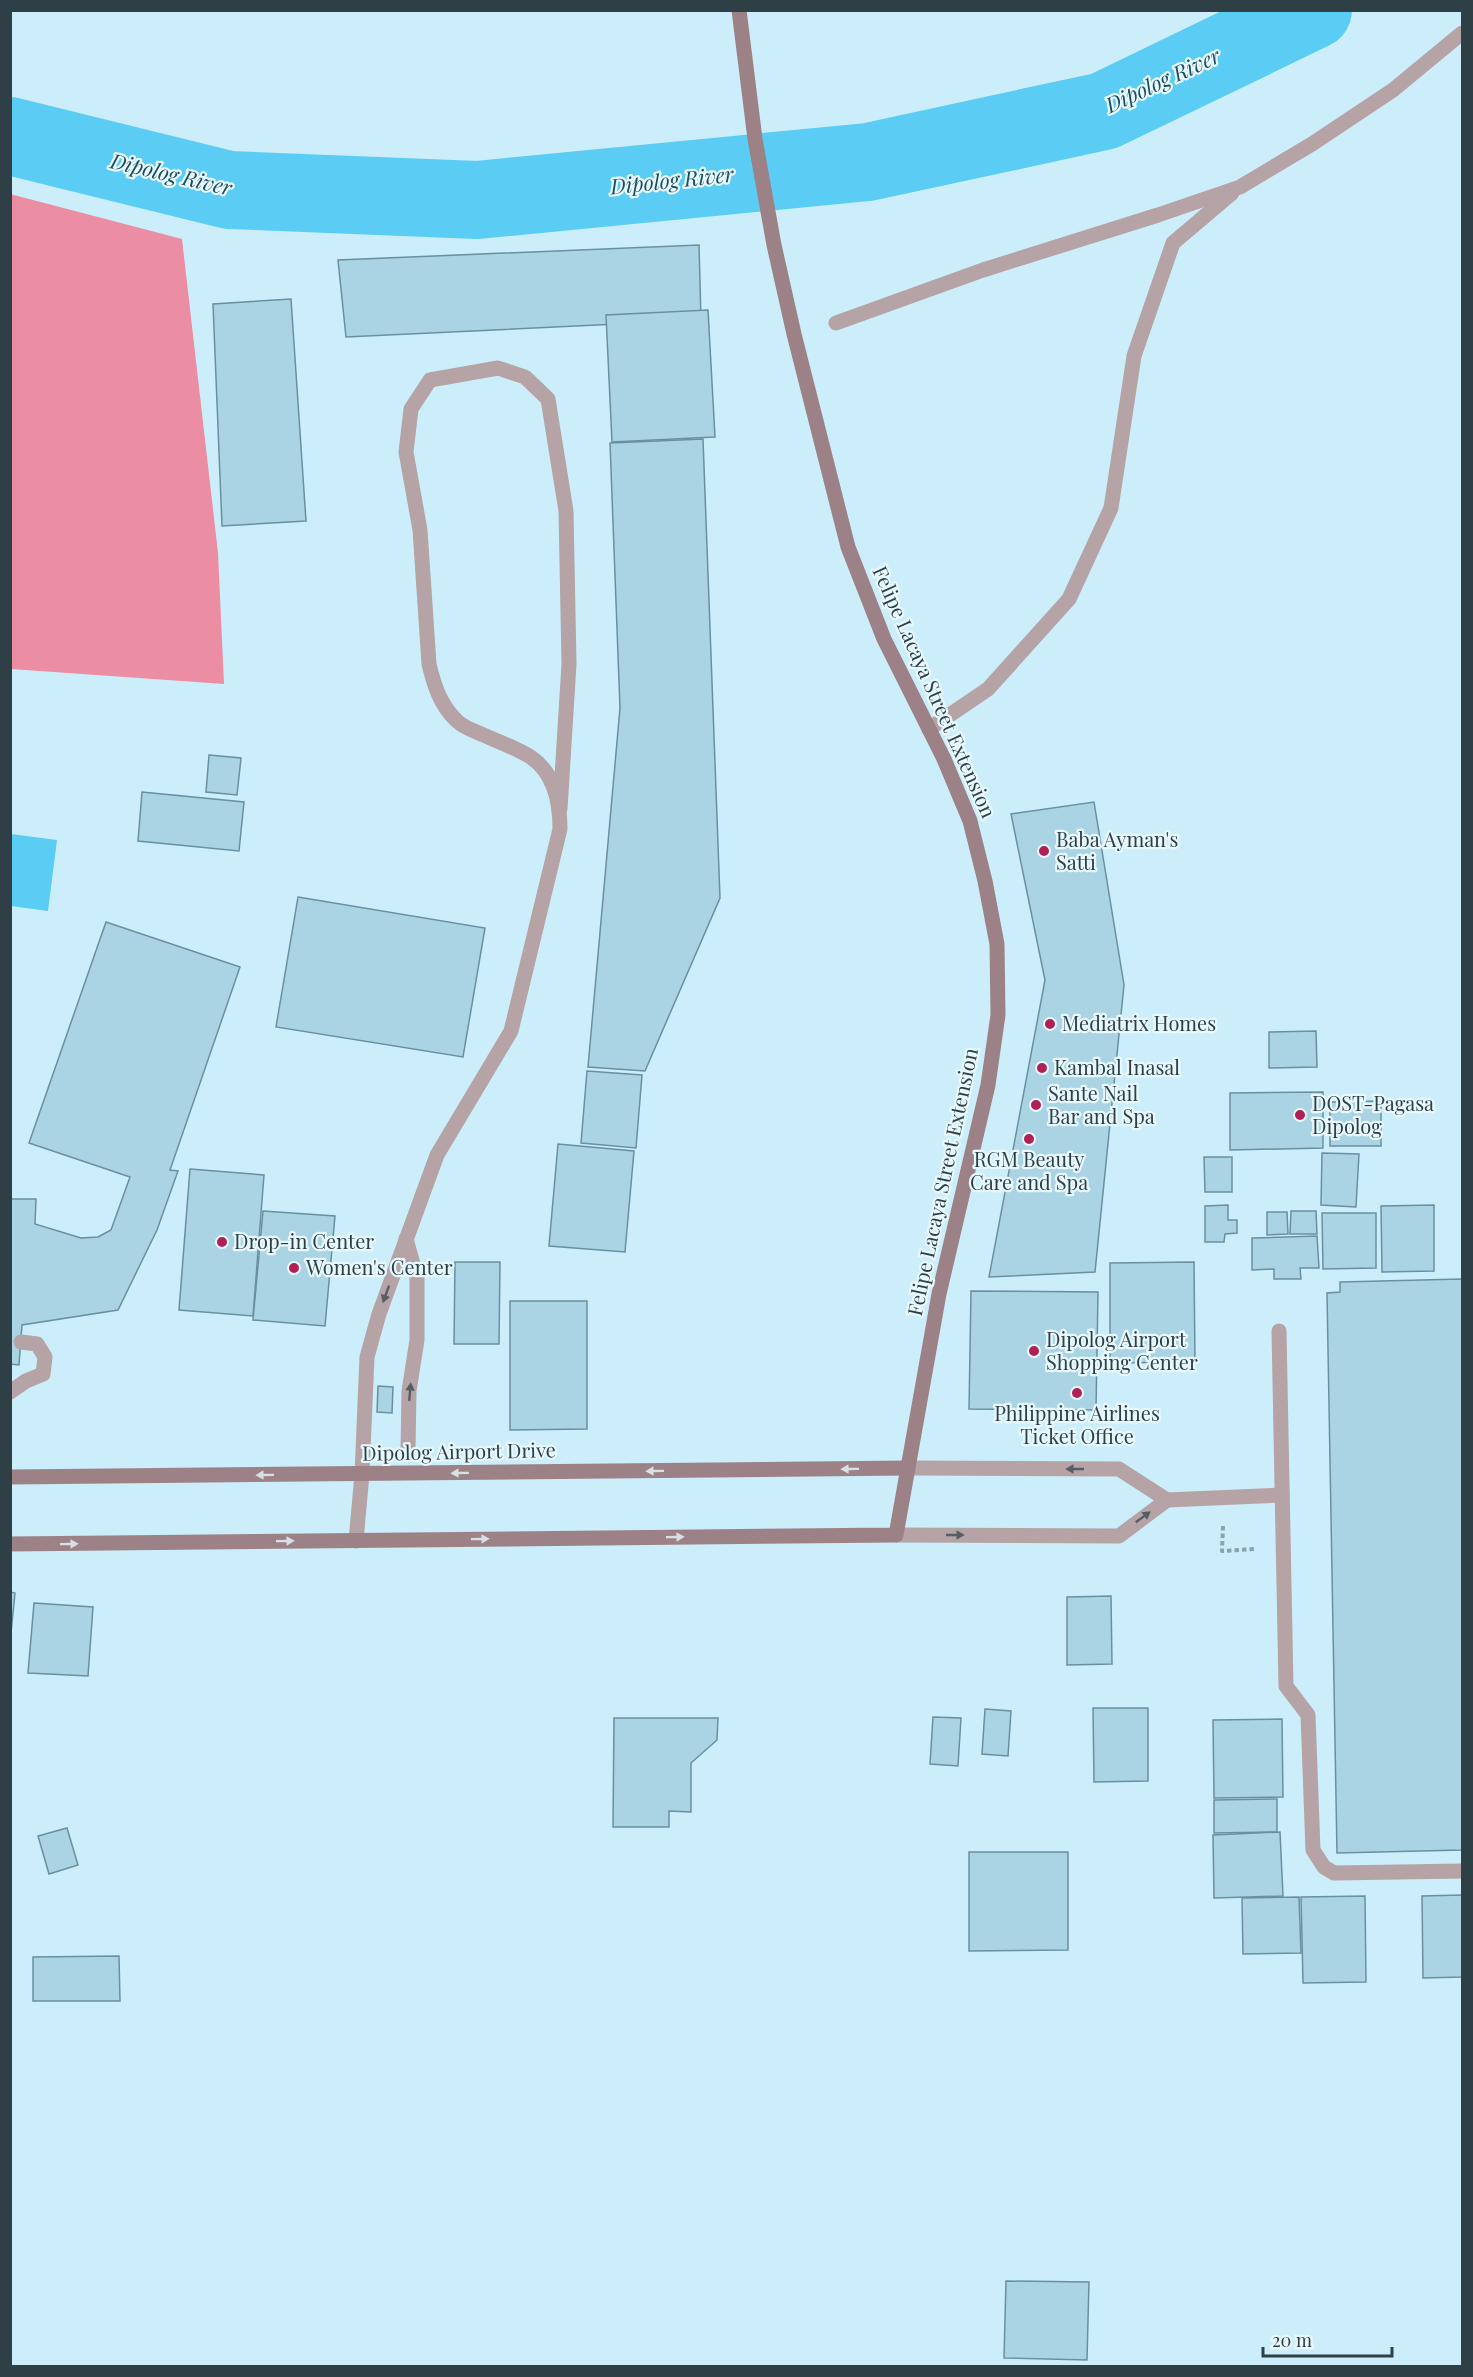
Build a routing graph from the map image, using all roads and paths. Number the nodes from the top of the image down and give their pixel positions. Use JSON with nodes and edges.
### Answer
{"nodes":[{"id":1,"x":739,"y":10,"type":"edge"},
{"id":2,"x":1462,"y":33,"type":"edge"},
{"id":3,"x":1239,"y":186,"type":"junction"},
{"id":4,"x":836,"y":323,"type":"dead end"},
{"id":5,"x":929,"y":729,"type":"junction"},
{"id":6,"x":560,"y":809,"type":"junction"},
{"id":7,"x":406,"y":1239,"type":"junction"},
{"id":8,"x":1279,"y":1331,"type":"dead end"},
{"id":9,"x":21,"y":1342,"type":"dead end"},
{"id":10,"x":10,"y":1392,"type":"edge"},
{"id":11,"x":408,"y":1450,"type":"dead end"},
{"id":12,"x":908,"y":1468,"type":"junction"},
{"id":13,"x":362,"y":1474,"type":"junction"},
{"id":14,"x":10,"y":1477,"type":"edge"},
{"id":15,"x":1282,"y":1495,"type":"junction"},
{"id":16,"x":1167,"y":1500,"type":"junction"},
{"id":17,"x":1223,"y":1524,"type":"dead end"},
{"id":18,"x":896,"y":1535,"type":"junction"},
{"id":19,"x":356,"y":1541,"type":"junction"},
{"id":20,"x":10,"y":1544,"type":"edge"},
{"id":21,"x":1283,"y":1547,"type":"junction"},
{"id":22,"x":1462,"y":1871,"type":"edge"}],
"edges":[{"from":1,"to":5,"type":"main road","name":"Felipe Lacaya Street Extension"},
{"from":2,"to":3,"type":"street"},
{"from":3,"to":4,"type":"street"},
{"from":3,"to":5,"type":"street"},
{"from":5,"to":12,"type":"main road","name":"Felipe Lacaya Street Extension"},
{"from":6,"to":6,"type":"street"},
{"from":6,"to":7,"type":"street"},
{"from":11,"to":7,"type":"street","one_way":true},
{"from":7,"to":13,"type":"street","one_way":true},
{"from":8,"to":15,"type":"street"},
{"from":9,"to":10,"type":"street"},
{"from":12,"to":13,"type":"main road","name":"Dipolog Airport Drive","one_way":true},
{"from":16,"to":12,"type":"street","one_way":true},
{"from":12,"to":18,"type":"main road","name":"Felipe Lacaya Street Extension"},
{"from":13,"to":14,"type":"main road","name":"Dipolog Airport Drive","one_way":true},
{"from":13,"to":19,"type":"street"},
{"from":15,"to":16,"type":"street"},
{"from":15,"to":21,"type":"street"},
{"from":18,"to":16,"type":"street","one_way":true},
{"from":17,"to":21,"type":"path"},
{"from":19,"to":18,"type":"main road","one_way":true},
{"from":20,"to":19,"type":"main road","one_way":true},
{"from":21,"to":22,"type":"street"}]}
